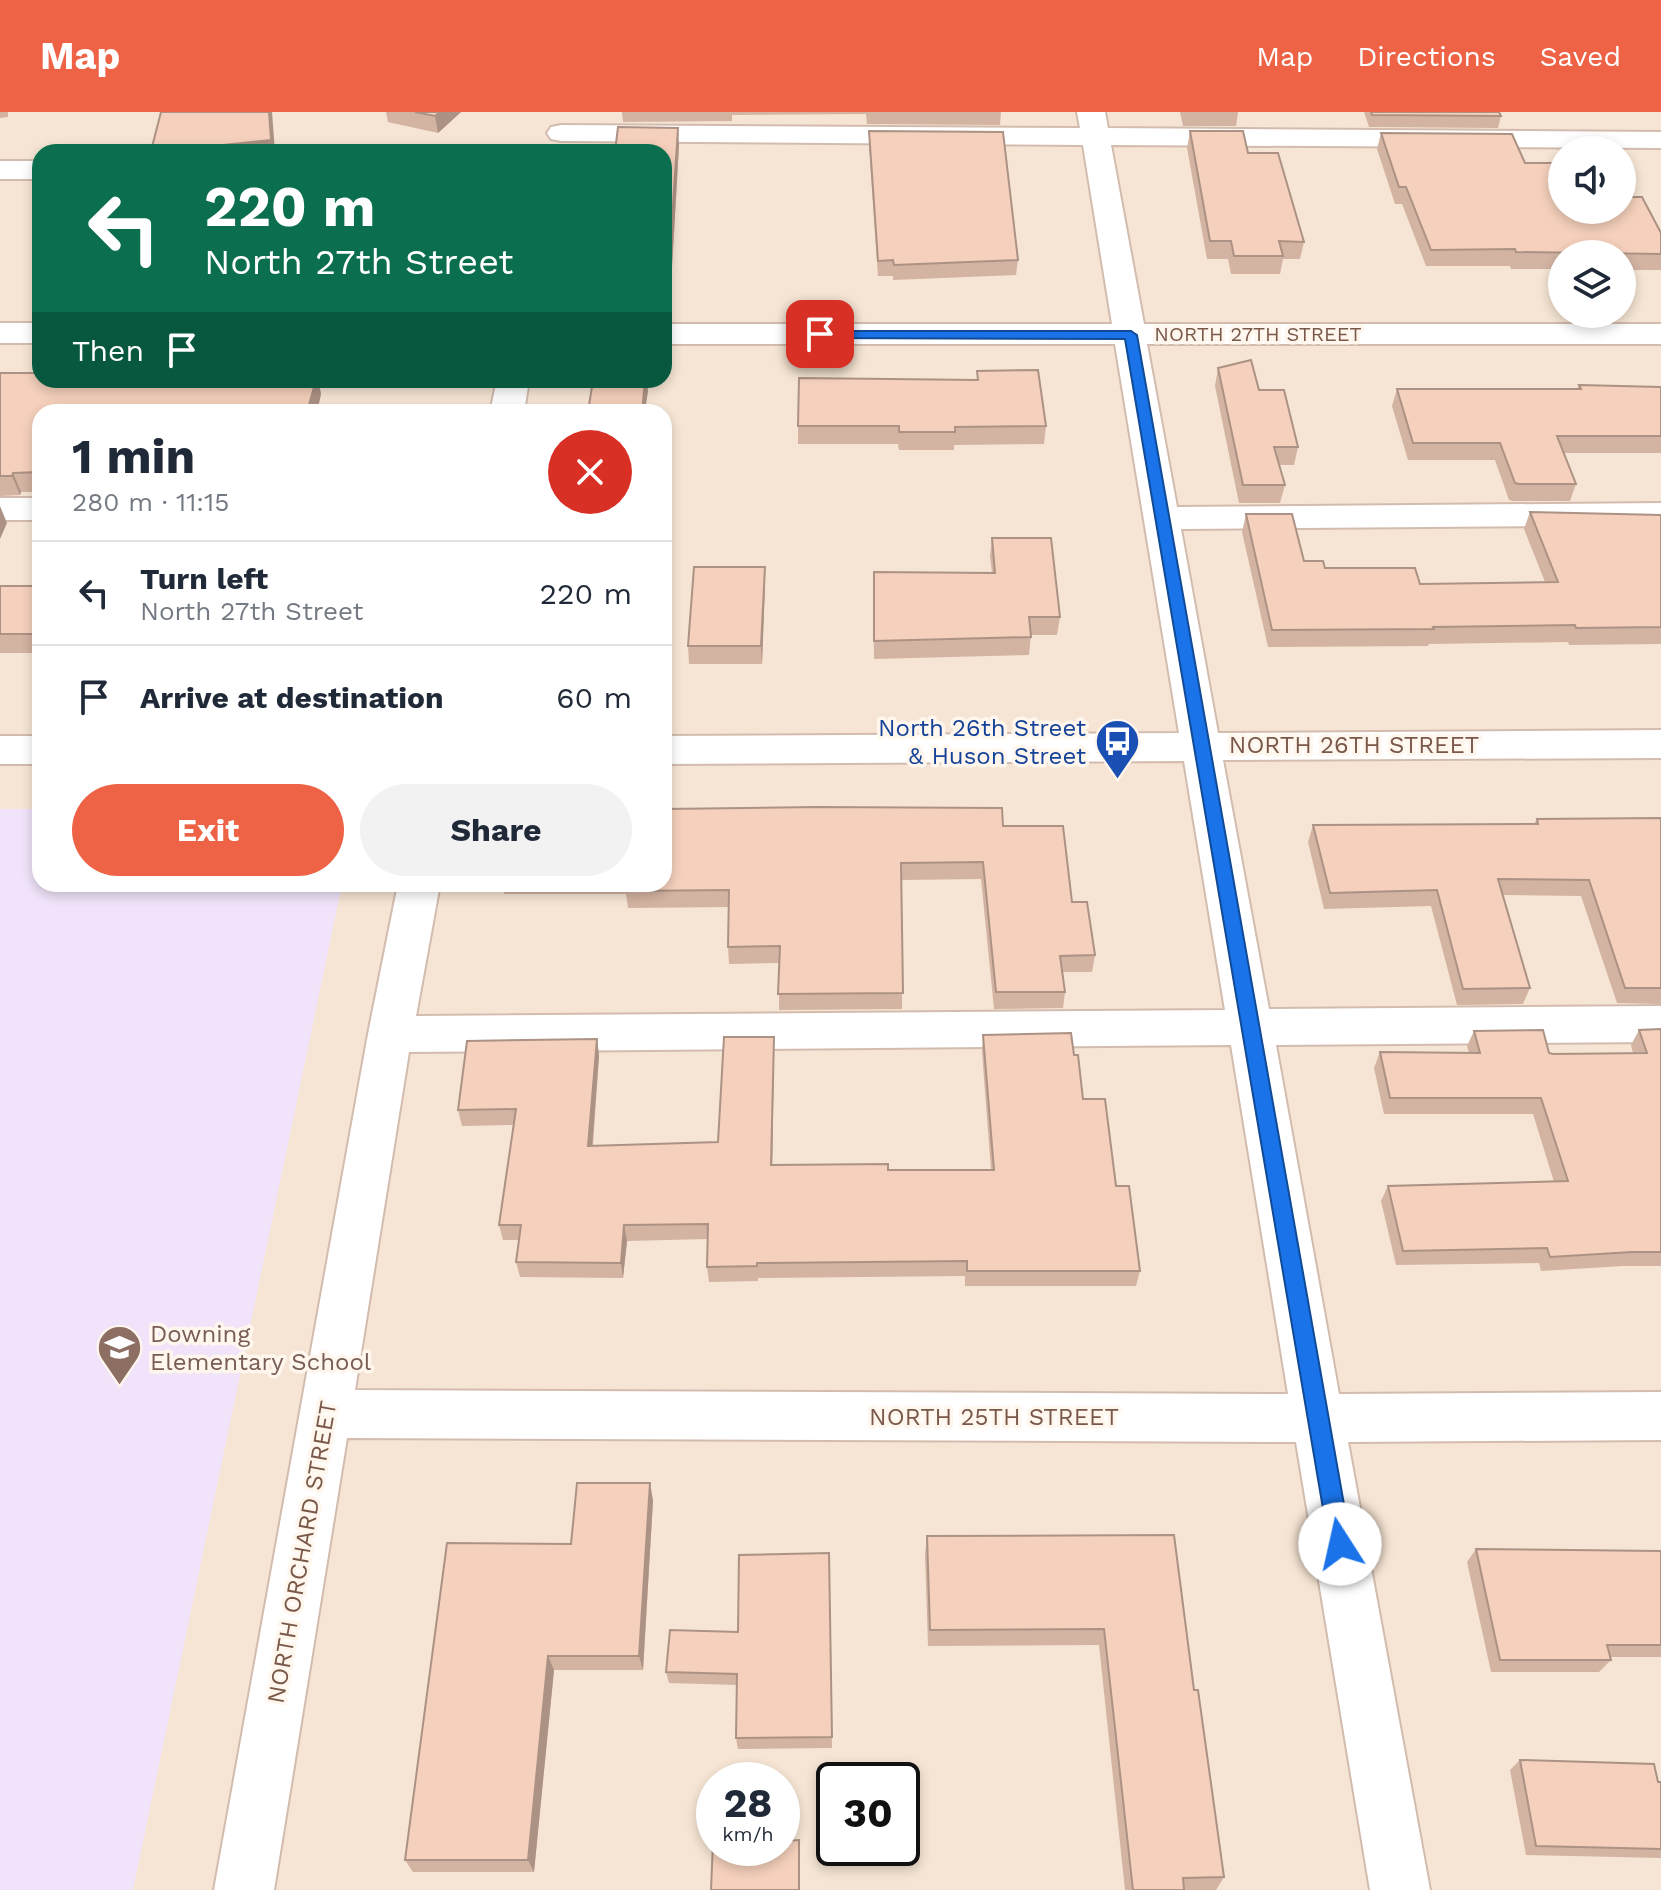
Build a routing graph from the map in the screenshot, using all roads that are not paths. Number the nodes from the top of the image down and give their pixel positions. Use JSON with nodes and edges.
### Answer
{"nodes":[{"id":1,"x":1093,"y":125,"type":"edge"},
{"id":2,"x":561,"y":132,"type":"edge"},
{"id":3,"x":1661,"y":140,"type":"edge"},
{"id":4,"x":0,"y":170,"type":"edge"},
{"id":5,"x":32,"y":170,"type":"edge"},
{"id":6,"x":0,"y":333,"type":"edge"},
{"id":7,"x":32,"y":333,"type":"edge"},
{"id":8,"x":672,"y":334,"type":"edge"},
{"id":9,"x":1661,"y":334,"type":"edge"},
{"id":10,"x":1131,"y":335,"type":"junction"},
{"id":11,"x":0,"y":509,"type":"edge"},
{"id":12,"x":32,"y":509,"type":"edge"},
{"id":13,"x":1661,"y":514,"type":"edge"},
{"id":14,"x":1163,"y":518,"type":"junction"},
{"id":15,"x":1661,"y":744,"type":"edge"},
{"id":16,"x":1202,"y":746,"type":"junction"},
{"id":17,"x":0,"y":750,"type":"edge"},
{"id":18,"x":32,"y":750,"type":"edge"},
{"id":19,"x":672,"y":750,"type":"edge"},
{"id":20,"x":417,"y":892,"type":"edge"},
{"id":21,"x":1661,"y":1024,"type":"edge"},
{"id":22,"x":1250,"y":1027,"type":"junction"},
{"id":23,"x":390,"y":1034,"type":"junction"},
{"id":24,"x":327,"y":1414,"type":"junction"},
{"id":25,"x":1661,"y":1416,"type":"edge"},
{"id":26,"x":1318,"y":1418,"type":"junction"},
{"id":27,"x":244,"y":1890,"type":"edge"},
{"id":28,"x":1400,"y":1890,"type":"edge"}],
"edges":[{"from":1,"to":2,"type":"street"},
{"from":1,"to":3,"type":"street"},
{"from":1,"to":10,"type":"street"},
{"from":4,"to":5,"type":"street"},
{"from":6,"to":7,"type":"street"},
{"from":8,"to":10,"type":"street","name":"NORTH 27TH STREET"},
{"from":9,"to":10,"type":"street","name":"NORTH 27TH STREET"},
{"from":10,"to":14,"type":"street"},
{"from":11,"to":12,"type":"street"},
{"from":13,"to":14,"type":"street"},
{"from":14,"to":16,"type":"street"},
{"from":15,"to":16,"type":"street","name":"NORTH 26TH STREET"},
{"from":16,"to":19,"type":"street","name":"NORTH 26TH STREET"},
{"from":16,"to":22,"type":"street"},
{"from":17,"to":18,"type":"street"},
{"from":20,"to":23,"type":"street","name":"NORTH ORCHARD STREET"},
{"from":21,"to":22,"type":"street"},
{"from":22,"to":23,"type":"street"},
{"from":22,"to":26,"type":"street"},
{"from":23,"to":24,"type":"street","name":"NORTH ORCHARD STREET"},
{"from":24,"to":26,"type":"street","name":"NORTH 25TH STREET"},
{"from":24,"to":27,"type":"street","name":"NORTH ORCHARD STREET"},
{"from":25,"to":26,"type":"street","name":"NORTH 25TH STREET"},
{"from":26,"to":28,"type":"street"}]}
